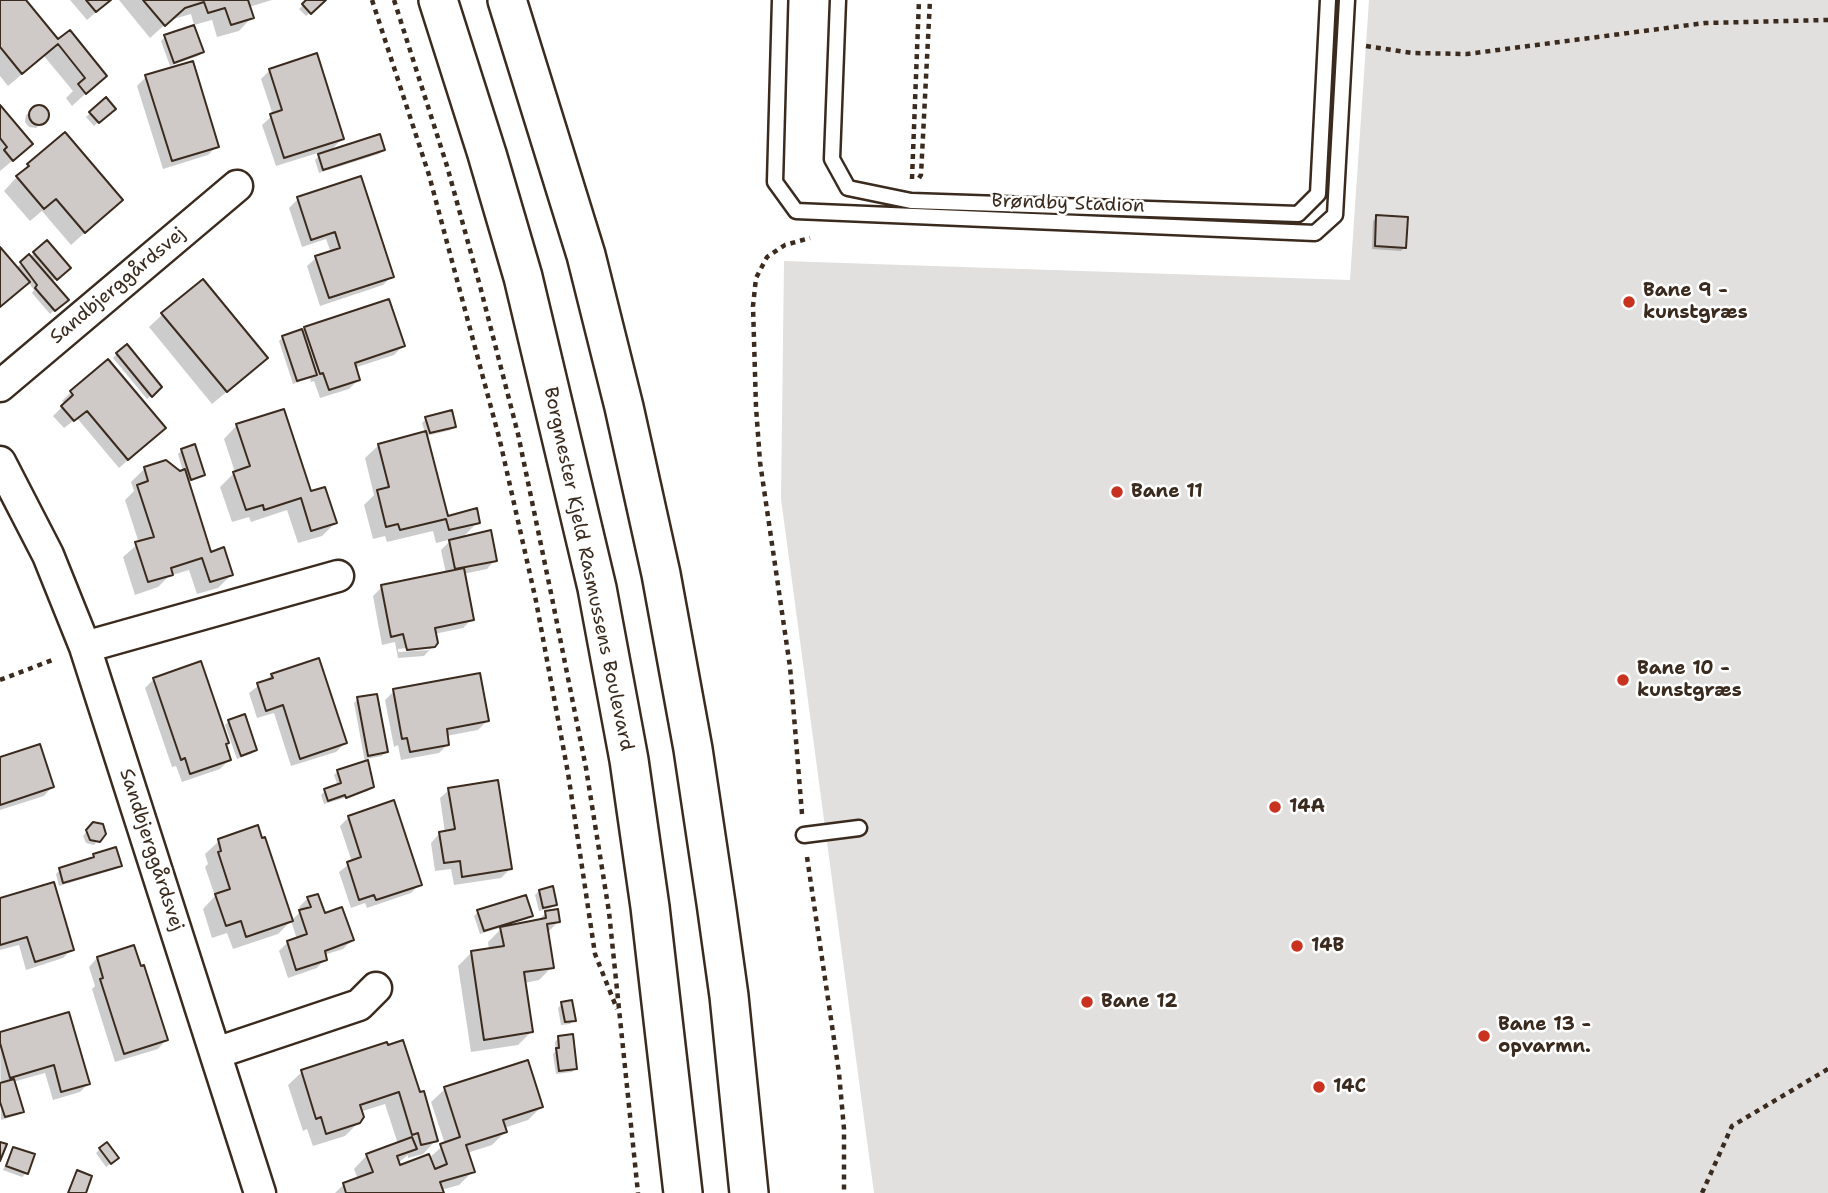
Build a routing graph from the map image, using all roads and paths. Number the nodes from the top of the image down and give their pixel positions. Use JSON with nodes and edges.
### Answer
{"nodes":[{"id":1,"x":373,"y":0,"type":"edge"},
{"id":2,"x":394,"y":0,"type":"edge"},
{"id":3,"x":438,"y":0,"type":"edge"},
{"id":4,"x":507,"y":0,"type":"edge"},
{"id":5,"x":780,"y":0,"type":"edge"},
{"id":6,"x":838,"y":0,"type":"edge"},
{"id":7,"x":919,"y":0,"type":"edge"},
{"id":8,"x":930,"y":0,"type":"edge"},
{"id":9,"x":1328,"y":0,"type":"edge"},
{"id":10,"x":1347,"y":0,"type":"edge"},
{"id":11,"x":1828,"y":20,"type":"edge"},
{"id":12,"x":1346,"y":43,"type":"junction"},
{"id":13,"x":237,"y":186,"type":"dead end"},
{"id":14,"x":911,"y":196,"type":"junction"},
{"id":15,"x":817,"y":236,"type":"dead end"},
{"id":16,"x":0,"y":386,"type":"edge"},
{"id":17,"x":0,"y":462,"type":"edge"},
{"id":18,"x":338,"y":576,"type":"dead end"},
{"id":19,"x":85,"y":647,"type":"junction"},
{"id":20,"x":0,"y":680,"type":"edge"},
{"id":21,"x":859,"y":828,"type":"dead end"},
{"id":22,"x":804,"y":835,"type":"junction"},
{"id":23,"x":376,"y":988,"type":"dead end"},
{"id":24,"x":620,"y":1017,"type":"junction"},
{"id":25,"x":216,"y":1053,"type":"junction"},
{"id":26,"x":1828,"y":1069,"type":"edge"},
{"id":27,"x":260,"y":1193,"type":"edge"},
{"id":28,"x":638,"y":1193,"type":"edge"},
{"id":29,"x":683,"y":1193,"type":"edge"},
{"id":30,"x":748,"y":1193,"type":"edge"},
{"id":31,"x":844,"y":1193,"type":"edge"},
{"id":32,"x":1702,"y":1193,"type":"edge"}],
"edges":[{"from":1,"to":24,"type":"path"},
{"from":2,"to":24,"type":"path"},
{"from":3,"to":29,"type":"street","name":"Borgmester Kjeld Rasmussens Boulevard"},
{"from":4,"to":30,"type":"street"},
{"from":5,"to":12,"type":"lane","name":"Brøndby Stadion"},
{"from":6,"to":14,"type":"lane","name":"Brøndby Stadion"},
{"from":7,"to":14,"type":"path"},
{"from":8,"to":14,"type":"path"},
{"from":9,"to":14,"type":"lane","name":"Brøndby Stadion"},
{"from":10,"to":12,"type":"lane","name":"Brøndby Stadion"},
{"from":11,"to":12,"type":"path"},
{"from":13,"to":16,"type":"street","name":"Sandbjerggårdsvej"},
{"from":15,"to":22,"type":"path"},
{"from":17,"to":19,"type":"street","name":"Sandbjerggårdsvej"},
{"from":18,"to":19,"type":"street"},
{"from":19,"to":20,"type":"path"},
{"from":19,"to":25,"type":"street","name":"Sandbjerggårdsvej"},
{"from":21,"to":22,"type":"lane"},
{"from":22,"to":31,"type":"path"},
{"from":23,"to":25,"type":"street"},
{"from":24,"to":28,"type":"path"},
{"from":25,"to":27,"type":"street","name":"Sandbjerggårdsvej"},
{"from":26,"to":32,"type":"path"}]}
